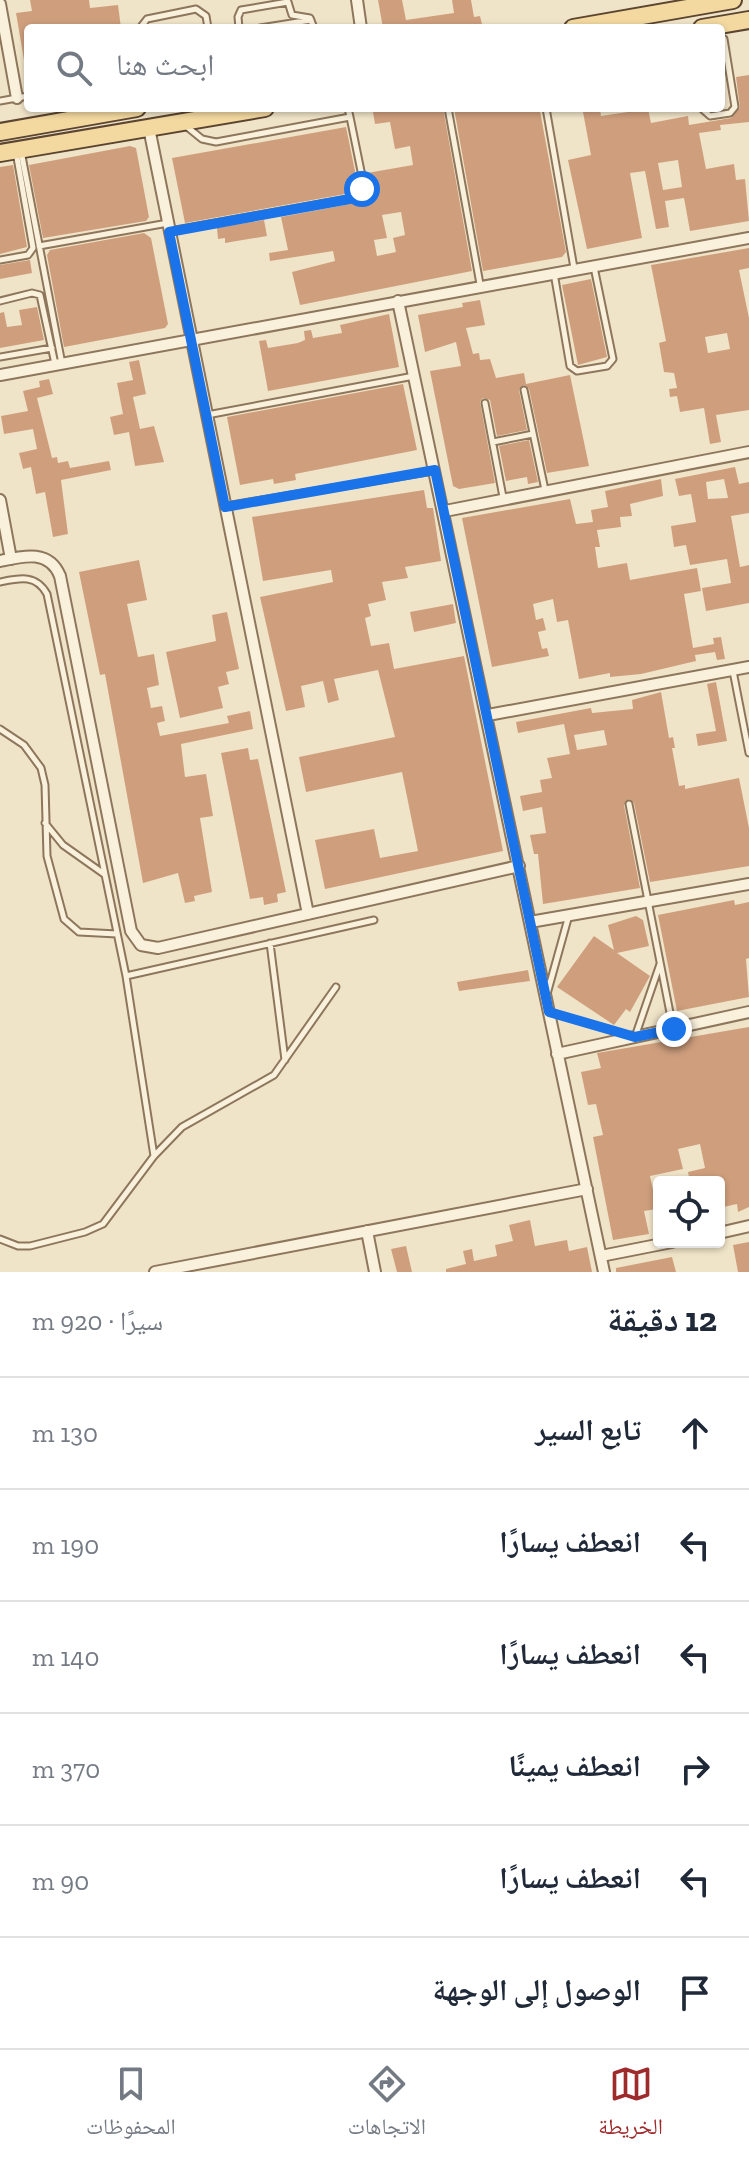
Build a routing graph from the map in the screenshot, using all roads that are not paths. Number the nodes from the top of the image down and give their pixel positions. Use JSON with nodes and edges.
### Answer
{"nodes":[{"id":1,"x":249,"y":0,"type":"edge"},
{"id":2,"x":357,"y":0,"type":"edge"},
{"id":3,"x":733,"y":0,"type":"edge"},
{"id":4,"x":287,"y":1,"type":"edge"},
{"id":5,"x":0,"y":4,"type":"edge"},
{"id":6,"x":665,"y":6,"type":"edge"},
{"id":7,"x":250,"y":8,"type":"junction"},
{"id":8,"x":312,"y":20,"type":"junction"},
{"id":9,"x":749,"y":20,"type":"edge"},
{"id":10,"x":143,"y":24,"type":"edge"},
{"id":11,"x":207,"y":24,"type":"edge"},
{"id":12,"x":239,"y":24,"type":"edge"},
{"id":13,"x":287,"y":24,"type":"edge"},
{"id":14,"x":313,"y":24,"type":"edge"},
{"id":15,"x":360,"y":24,"type":"edge"},
{"id":16,"x":609,"y":24,"type":"edge"},
{"id":17,"x":725,"y":35,"type":"edge"},
{"id":18,"x":22,"y":97,"type":"edge"},
{"id":19,"x":0,"y":101,"type":"edge"},
{"id":20,"x":114,"y":112,"type":"edge"},
{"id":21,"x":243,"y":112,"type":"edge"},
{"id":22,"x":349,"y":112,"type":"edge"},
{"id":23,"x":449,"y":112,"type":"edge"},
{"id":24,"x":547,"y":112,"type":"edge"},
{"id":25,"x":706,"y":112,"type":"edge"},
{"id":26,"x":350,"y":117,"type":"junction"},
{"id":27,"x":183,"y":123,"type":"junction"},
{"id":28,"x":149,"y":128,"type":"junction"},
{"id":29,"x":0,"y":132,"type":"edge"},
{"id":30,"x":12,"y":151,"type":"edge"},
{"id":31,"x":168,"y":228,"type":"junction"},
{"id":32,"x":749,"y":238,"type":"edge"},
{"id":33,"x":39,"y":246,"type":"junction"},
{"id":34,"x":0,"y":260,"type":"edge"},
{"id":35,"x":593,"y":265,"type":"junction"},
{"id":36,"x":574,"y":268,"type":"junction"},
{"id":37,"x":553,"y":272,"type":"junction"},
{"id":38,"x":480,"y":284,"type":"junction"},
{"id":39,"x":0,"y":301,"type":"edge"},
{"id":40,"x":398,"y":301,"type":"junction"},
{"id":41,"x":191,"y":342,"type":"junction"},
{"id":42,"x":52,"y":348,"type":"junction"},
{"id":43,"x":0,"y":357,"type":"edge"},
{"id":44,"x":59,"y":364,"type":"junction"},
{"id":45,"x":0,"y":375,"type":"edge"},
{"id":46,"x":414,"y":376,"type":"junction"},
{"id":47,"x":524,"y":390,"type":"dead end"},
{"id":48,"x":485,"y":403,"type":"dead end"},
{"id":49,"x":206,"y":415,"type":"junction"},
{"id":50,"x":533,"y":434,"type":"junction"},
{"id":51,"x":493,"y":442,"type":"junction"},
{"id":52,"x":749,"y":452,"type":"edge"},
{"id":53,"x":435,"y":470,"type":"junction"},
{"id":54,"x":545,"y":490,"type":"junction"},
{"id":55,"x":503,"y":497,"type":"junction"},
{"id":56,"x":0,"y":500,"type":"edge"},
{"id":57,"x":225,"y":507,"type":"junction"},
{"id":58,"x":445,"y":511,"type":"junction"},
{"id":59,"x":6,"y":560,"type":"edge"},
{"id":60,"x":0,"y":582,"type":"edge"},
{"id":61,"x":749,"y":667,"type":"edge"},
{"id":62,"x":733,"y":670,"type":"junction"},
{"id":63,"x":488,"y":715,"type":"junction"},
{"id":64,"x":0,"y":729,"type":"edge"},
{"id":65,"x":749,"y":753,"type":"edge"},
{"id":66,"x":629,"y":804,"type":"dead end"},
{"id":67,"x":45,"y":823,"type":"junction"},
{"id":68,"x":519,"y":866,"type":"junction"},
{"id":69,"x":105,"y":875,"type":"junction"},
{"id":70,"x":749,"y":884,"type":"edge"},
{"id":71,"x":647,"y":902,"type":"junction"},
{"id":72,"x":308,"y":914,"type":"junction"},
{"id":73,"x":569,"y":915,"type":"junction"},
{"id":74,"x":374,"y":920,"type":"dead end"},
{"id":75,"x":530,"y":922,"type":"junction"},
{"id":76,"x":117,"y":934,"type":"junction"},
{"id":77,"x":270,"y":943,"type":"junction"},
{"id":78,"x":660,"y":964,"type":"junction"},
{"id":79,"x":126,"y":976,"type":"junction"},
{"id":80,"x":336,"y":987,"type":"dead end"},
{"id":81,"x":546,"y":998,"type":"junction"},
{"id":82,"x":549,"y":1012,"type":"junction"},
{"id":83,"x":749,"y":1012,"type":"edge"},
{"id":84,"x":674,"y":1029,"type":"junction"},
{"id":85,"x":635,"y":1037,"type":"junction"},
{"id":86,"x":557,"y":1054,"type":"junction"},
{"id":87,"x":285,"y":1060,"type":"junction"},
{"id":88,"x":154,"y":1156,"type":"junction"},
{"id":89,"x":587,"y":1189,"type":"junction"},
{"id":90,"x":749,"y":1226,"type":"edge"},
{"id":91,"x":367,"y":1231,"type":"junction"},
{"id":92,"x":725,"y":1232,"type":"edge"},
{"id":93,"x":0,"y":1239,"type":"edge"},
{"id":94,"x":653,"y":1246,"type":"edge"},
{"id":95,"x":601,"y":1256,"type":"junction"},
{"id":96,"x":155,"y":1272,"type":"edge"},
{"id":97,"x":375,"y":1272,"type":"edge"},
{"id":98,"x":604,"y":1272,"type":"edge"}],
"edges":[{"from":1,"to":7,"type":"lane"},
{"from":2,"to":15,"type":"street"},
{"from":3,"to":6,"type":"main road"},
{"from":4,"to":7,"type":"lane"},
{"from":4,"to":8,"type":"lane"},
{"from":5,"to":18,"type":"street"},
{"from":6,"to":16,"type":"main road"},
{"from":7,"to":12,"type":"lane"},
{"from":8,"to":13,"type":"lane"},
{"from":8,"to":14,"type":"lane"},
{"from":9,"to":17,"type":"main road"},
{"from":10,"to":11,"type":"lane"},
{"from":17,"to":25,"type":"lane"},
{"from":18,"to":19,"type":"lane"},
{"from":20,"to":29,"type":"main road"},
{"from":21,"to":27,"type":"main road"},
{"from":22,"to":26,"type":"lane"},
{"from":23,"to":38,"type":"lane"},
{"from":24,"to":36,"type":"lane"},
{"from":26,"to":27,"type":"lane"},
{"from":26,"to":31,"type":"lane"},
{"from":27,"to":28,"type":"main road"},
{"from":28,"to":30,"type":"main road"},
{"from":28,"to":31,"type":"street"},
{"from":30,"to":33,"type":"lane"},
{"from":30,"to":34,"type":"lane"},
{"from":31,"to":33,"type":"lane"},
{"from":31,"to":41,"type":"street"},
{"from":32,"to":35,"type":"street"},
{"from":33,"to":44,"type":"lane"},
{"from":35,"to":36,"type":"street"},
{"from":35,"to":37,"type":"lane"},
{"from":36,"to":37,"type":"street"},
{"from":37,"to":38,"type":"street"},
{"from":38,"to":40,"type":"street"},
{"from":39,"to":42,"type":"lane"},
{"from":40,"to":41,"type":"street"},
{"from":40,"to":46,"type":"street"},
{"from":41,"to":44,"type":"street"},
{"from":41,"to":49,"type":"street"},
{"from":42,"to":43,"type":"lane"},
{"from":42,"to":44,"type":"lane"},
{"from":44,"to":45,"type":"street"},
{"from":46,"to":49,"type":"lane"},
{"from":46,"to":53,"type":"street"},
{"from":47,"to":50,"type":"lane"},
{"from":48,"to":51,"type":"lane"},
{"from":49,"to":57,"type":"street"},
{"from":50,"to":51,"type":"lane"},
{"from":50,"to":54,"type":"lane"},
{"from":51,"to":55,"type":"lane"},
{"from":52,"to":54,"type":"street"},
{"from":53,"to":57,"type":"lane"},
{"from":53,"to":58,"type":"street"},
{"from":54,"to":55,"type":"street"},
{"from":55,"to":58,"type":"street"},
{"from":56,"to":59,"type":"street"},
{"from":57,"to":72,"type":"street"},
{"from":58,"to":63,"type":"street"},
{"from":59,"to":72,"type":"street"},
{"from":60,"to":69,"type":"lane"},
{"from":61,"to":62,"type":"street"},
{"from":62,"to":63,"type":"street"},
{"from":62,"to":65,"type":"lane"},
{"from":63,"to":68,"type":"street"},
{"from":64,"to":67,"type":"lane"},
{"from":66,"to":71,"type":"lane"},
{"from":67,"to":69,"type":"lane"},
{"from":67,"to":76,"type":"lane"},
{"from":68,"to":72,"type":"street"},
{"from":68,"to":75,"type":"street"},
{"from":69,"to":76,"type":"lane"},
{"from":70,"to":71,"type":"street"},
{"from":71,"to":73,"type":"street"},
{"from":71,"to":78,"type":"lane"},
{"from":73,"to":75,"type":"street"},
{"from":73,"to":81,"type":"lane"},
{"from":74,"to":77,"type":"lane"},
{"from":75,"to":81,"type":"street"},
{"from":76,"to":79,"type":"lane"},
{"from":77,"to":79,"type":"lane"},
{"from":77,"to":87,"type":"lane"},
{"from":78,"to":84,"type":"lane"},
{"from":78,"to":85,"type":"lane"},
{"from":79,"to":88,"type":"lane"},
{"from":80,"to":87,"type":"lane"},
{"from":81,"to":82,"type":"street"},
{"from":82,"to":85,"type":"lane"},
{"from":82,"to":86,"type":"street"},
{"from":83,"to":84,"type":"street"},
{"from":84,"to":85,"type":"street"},
{"from":85,"to":86,"type":"street"},
{"from":86,"to":89,"type":"street"},
{"from":87,"to":88,"type":"lane"},
{"from":88,"to":93,"type":"lane"},
{"from":89,"to":91,"type":"street"},
{"from":89,"to":95,"type":"street"},
{"from":90,"to":92,"type":"street"},
{"from":91,"to":96,"type":"street"},
{"from":91,"to":97,"type":"street"},
{"from":94,"to":95,"type":"street"},
{"from":95,"to":98,"type":"street"}]}
